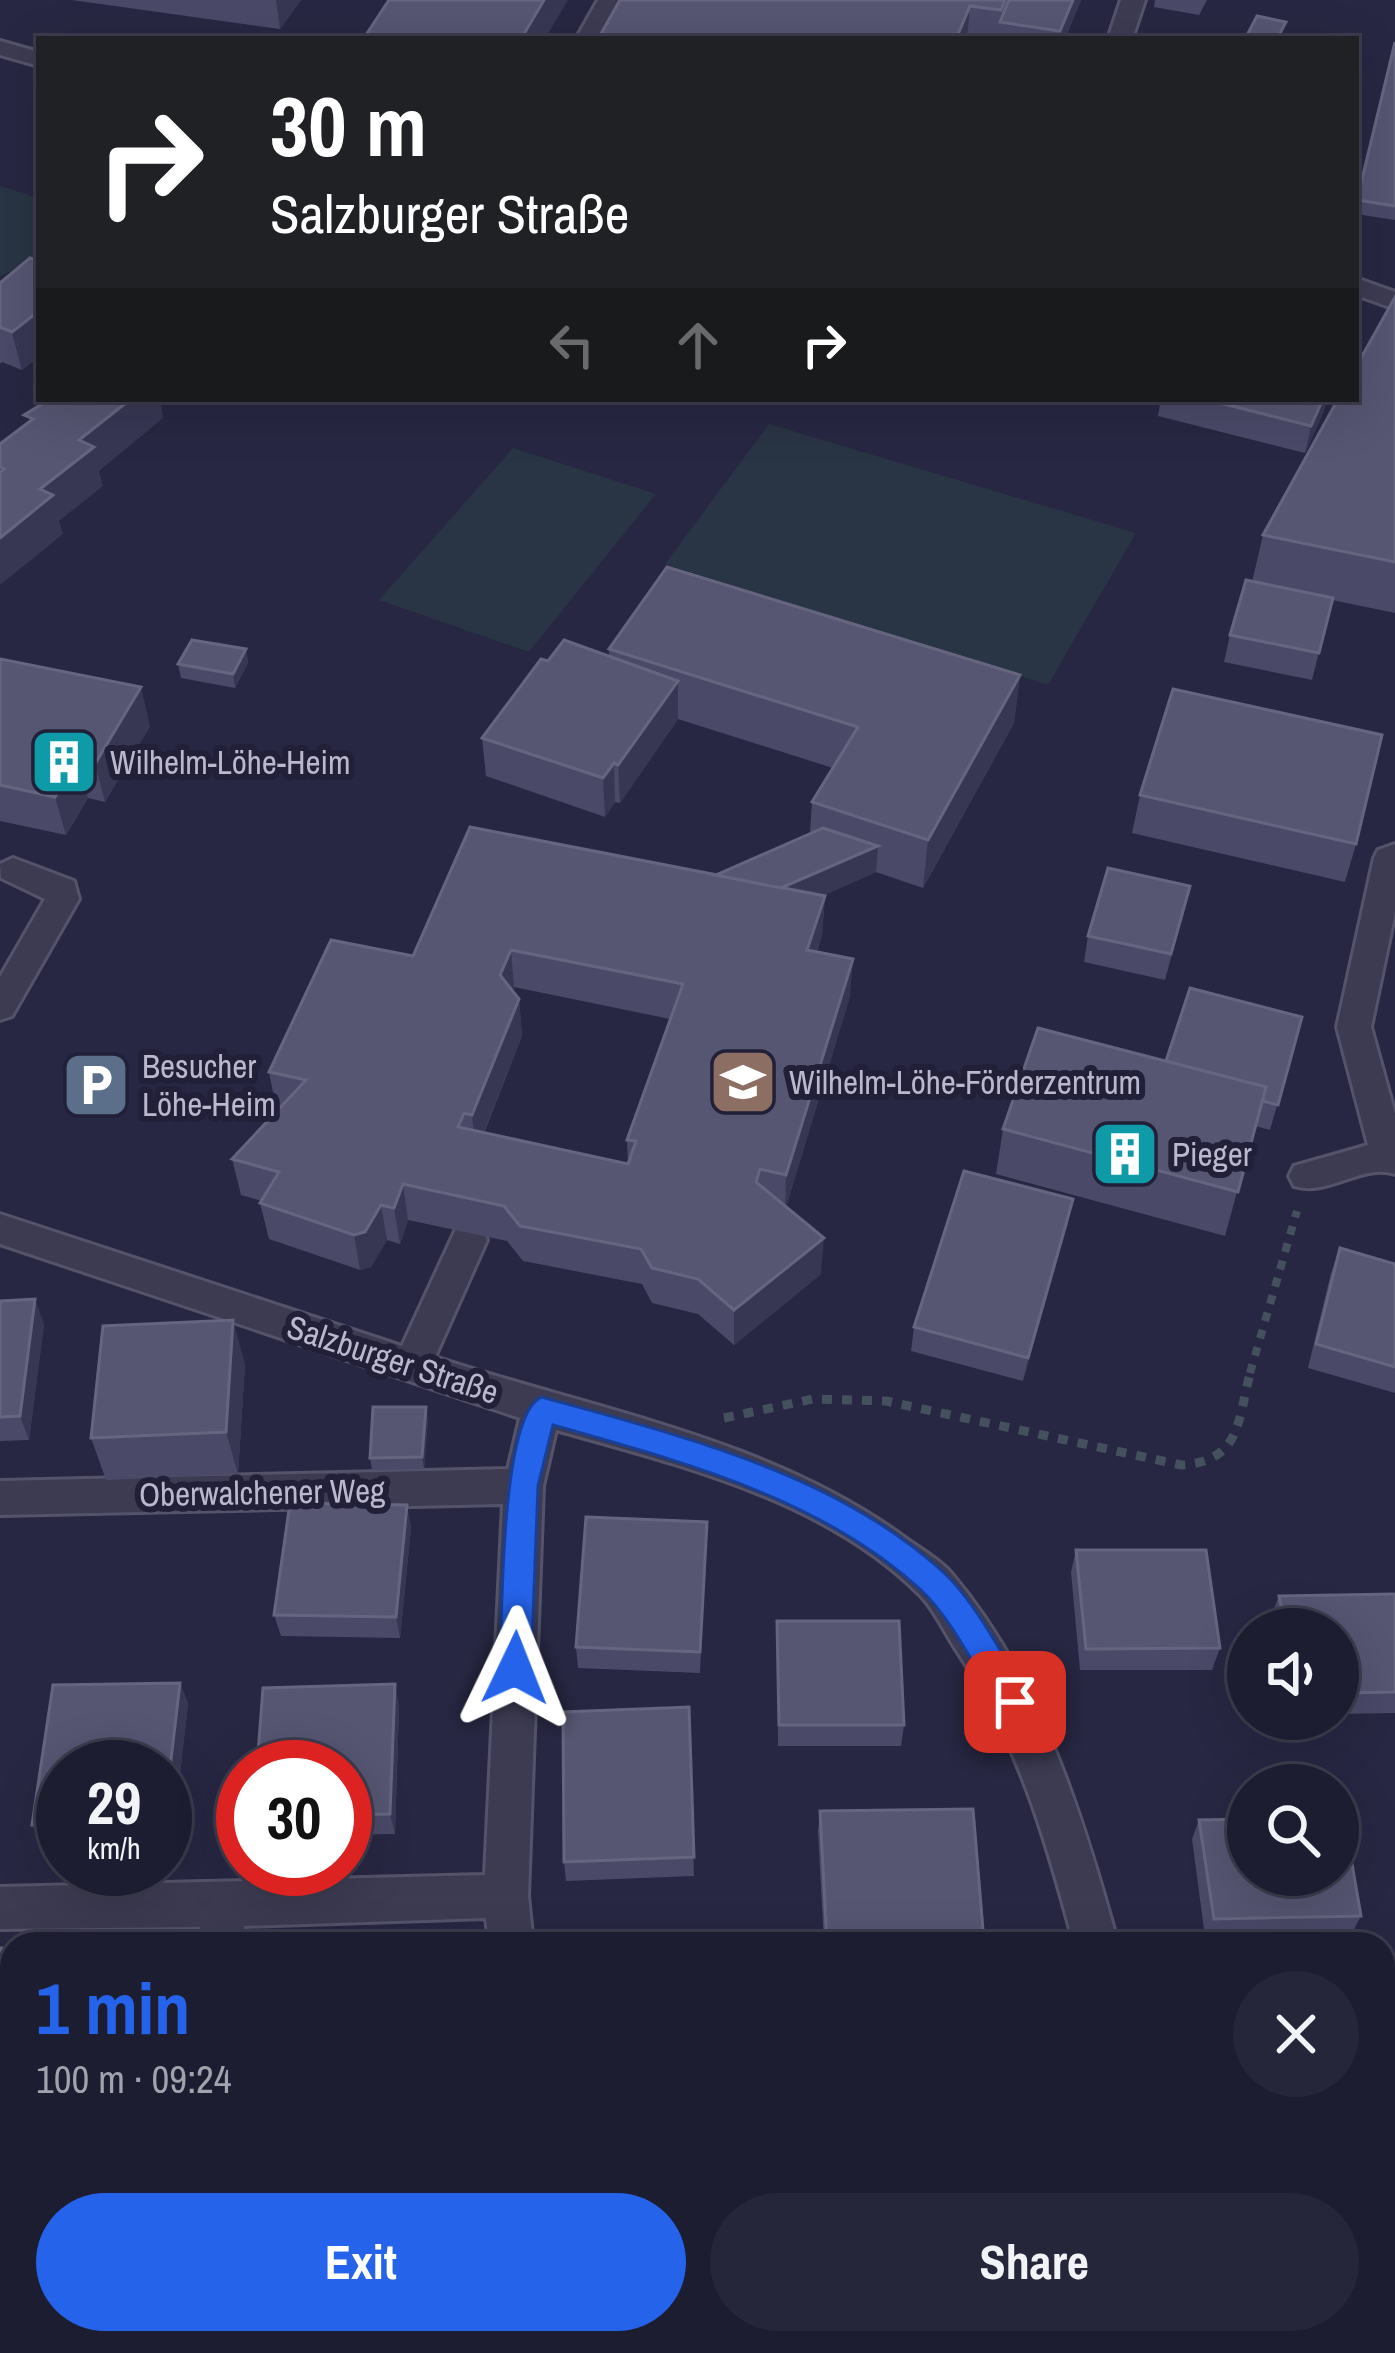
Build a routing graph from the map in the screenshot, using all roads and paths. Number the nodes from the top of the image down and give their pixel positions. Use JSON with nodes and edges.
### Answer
{"nodes":[{"id":1,"x":610,"y":0,"type":"edge"},
{"id":2,"x":1133,"y":0,"type":"edge"},
{"id":3,"x":590,"y":36,"type":"edge"},
{"id":4,"x":1121,"y":36,"type":"edge"},
{"id":5,"x":0,"y":48,"type":"edge"},
{"id":6,"x":36,"y":58,"type":"edge"},
{"id":7,"x":1359,"y":287,"type":"edge"},
{"id":8,"x":1395,"y":301,"type":"edge"},
{"id":9,"x":1395,"y":856,"type":"edge"},
{"id":10,"x":13,"y":870,"type":"dead end"},
{"id":11,"x":0,"y":1007,"type":"edge"},
{"id":12,"x":1391,"y":1157,"type":"edge"},
{"id":13,"x":1306,"y":1176,"type":"joint"},
{"id":14,"x":0,"y":1229,"type":"edge"},
{"id":15,"x":469,"y":1240,"type":"dead end"},
{"id":16,"x":412,"y":1365,"type":"junction"},
{"id":17,"x":542,"y":1409,"type":"junction"},
{"id":18,"x":692,"y":1452,"type":"junction"},
{"id":19,"x":523,"y":1486,"type":"junction"},
{"id":20,"x":0,"y":1498,"type":"edge"},
{"id":21,"x":506,"y":1896,"type":"junction"},
{"id":22,"x":0,"y":1908,"type":"edge"},
{"id":23,"x":222,"y":1925,"type":"edge"},
{"id":24,"x":510,"y":1932,"type":"edge"},
{"id":25,"x":1093,"y":1932,"type":"edge"}],
"edges":[{"from":1,"to":3,"type":"street"},
{"from":2,"to":4,"type":"street"},
{"from":5,"to":6,"type":"street"},
{"from":7,"to":8,"type":"street"},
{"from":9,"to":12,"type":"street"},
{"from":10,"to":11,"type":"street"},
{"from":12,"to":13,"type":"street"},
{"from":13,"to":18,"type":"path"},
{"from":14,"to":16,"type":"street","name":"Salzburger Straße"},
{"from":15,"to":16,"type":"street"},
{"from":16,"to":17,"type":"street","name":"Salzburger Straße"},
{"from":17,"to":18,"type":"street","name":"Salzburger Straße"},
{"from":17,"to":19,"type":"street"},
{"from":18,"to":25,"type":"street","name":"Salzburger Straße"},
{"from":19,"to":20,"type":"street","name":"Oberwalchener Weg"},
{"from":19,"to":21,"type":"street"},
{"from":21,"to":23,"type":"street"},
{"from":21,"to":24,"type":"street"},
{"from":22,"to":23,"type":"street"}]}
